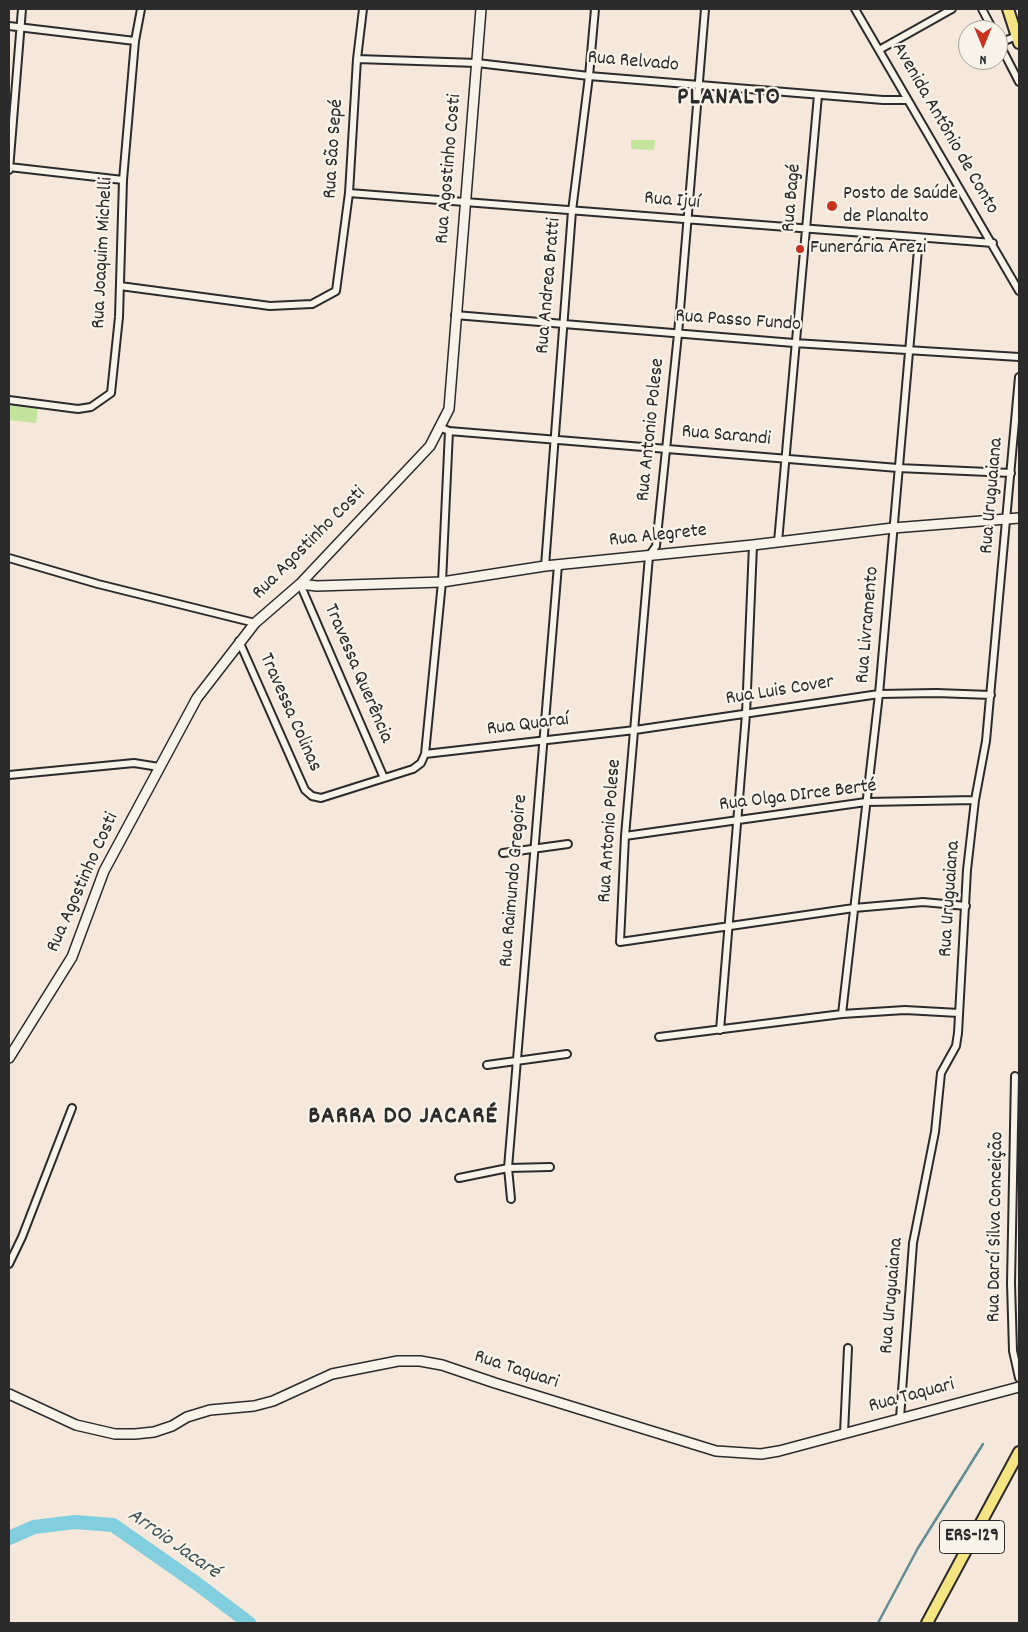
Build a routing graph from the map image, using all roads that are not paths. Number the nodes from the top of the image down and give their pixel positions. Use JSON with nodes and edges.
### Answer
{"nodes":[{"id":1,"x":22,"y":9,"type":"edge"},
{"id":2,"x":140,"y":9,"type":"edge"},
{"id":3,"x":364,"y":9,"type":"edge"},
{"id":4,"x":481,"y":9,"type":"edge"},
{"id":5,"x":595,"y":9,"type":"edge"},
{"id":6,"x":705,"y":9,"type":"edge"},
{"id":7,"x":855,"y":9,"type":"edge"},
{"id":8,"x":952,"y":9,"type":"edge"},
{"id":9,"x":1008,"y":9,"type":"edge"},
{"id":10,"x":9,"y":26,"type":"edge"},
{"id":11,"x":21,"y":27,"type":"junction"},
{"id":12,"x":1018,"y":40,"type":"edge"},
{"id":13,"x":135,"y":41,"type":"junction"},
{"id":14,"x":879,"y":50,"type":"junction"},
{"id":15,"x":357,"y":59,"type":"junction"},
{"id":16,"x":1008,"y":60,"type":"edge"},
{"id":17,"x":476,"y":63,"type":"junction"},
{"id":18,"x":589,"y":76,"type":"junction"},
{"id":19,"x":1019,"y":82,"type":"edge"},
{"id":20,"x":698,"y":85,"type":"junction"},
{"id":21,"x":818,"y":95,"type":"junction"},
{"id":22,"x":907,"y":100,"type":"junction"},
{"id":23,"x":9,"y":168,"type":"edge"},
{"id":24,"x":123,"y":180,"type":"junction"},
{"id":25,"x":349,"y":193,"type":"junction"},
{"id":26,"x":465,"y":204,"type":"junction"},
{"id":27,"x":572,"y":210,"type":"junction"},
{"id":28,"x":687,"y":220,"type":"junction"},
{"id":29,"x":807,"y":229,"type":"junction"},
{"id":30,"x":919,"y":238,"type":"junction"},
{"id":31,"x":993,"y":243,"type":"junction"},
{"id":32,"x":120,"y":286,"type":"junction"},
{"id":33,"x":1019,"y":292,"type":"edge"},
{"id":34,"x":455,"y":315,"type":"junction"},
{"id":35,"x":563,"y":324,"type":"junction"},
{"id":36,"x":678,"y":334,"type":"junction"},
{"id":37,"x":794,"y":343,"type":"junction"},
{"id":38,"x":909,"y":351,"type":"junction"},
{"id":39,"x":1019,"y":357,"type":"edge"},
{"id":40,"x":1019,"y":377,"type":"edge"},
{"id":41,"x":9,"y":400,"type":"edge"},
{"id":42,"x":440,"y":428,"type":"junction"},
{"id":43,"x":449,"y":431,"type":"junction"},
{"id":44,"x":555,"y":440,"type":"junction"},
{"id":45,"x":666,"y":448,"type":"junction"},
{"id":46,"x":784,"y":458,"type":"junction"},
{"id":47,"x":898,"y":468,"type":"junction"},
{"id":48,"x":1011,"y":473,"type":"junction"},
{"id":49,"x":1019,"y":518,"type":"edge"},
{"id":50,"x":1007,"y":519,"type":"junction"},
{"id":51,"x":894,"y":528,"type":"junction"},
{"id":52,"x":778,"y":542,"type":"junction"},
{"id":53,"x":753,"y":545,"type":"junction"},
{"id":54,"x":649,"y":556,"type":"junction"},
{"id":55,"x":9,"y":558,"type":"edge"},
{"id":56,"x":558,"y":565,"type":"junction"},
{"id":57,"x":545,"y":566,"type":"junction"},
{"id":58,"x":442,"y":582,"type":"junction"},
{"id":59,"x":300,"y":584,"type":"junction"},
{"id":60,"x":255,"y":623,"type":"junction"},
{"id":61,"x":239,"y":641,"type":"junction"},
{"id":62,"x":879,"y":694,"type":"junction"},
{"id":63,"x":991,"y":695,"type":"junction"},
{"id":64,"x":746,"y":714,"type":"junction"},
{"id":65,"x":635,"y":730,"type":"junction"},
{"id":66,"x":544,"y":740,"type":"junction"},
{"id":67,"x":425,"y":754,"type":"junction"},
{"id":68,"x":159,"y":767,"type":"junction"},
{"id":69,"x":9,"y":775,"type":"edge"},
{"id":70,"x":384,"y":778,"type":"junction"},
{"id":71,"x":975,"y":800,"type":"junction"},
{"id":72,"x":866,"y":802,"type":"junction"},
{"id":73,"x":737,"y":821,"type":"junction"},
{"id":74,"x":626,"y":836,"type":"junction"},
{"id":75,"x":568,"y":844,"type":"dead end"},
{"id":76,"x":533,"y":849,"type":"junction"},
{"id":77,"x":503,"y":852,"type":"dead end"},
{"id":78,"x":966,"y":906,"type":"junction"},
{"id":79,"x":854,"y":908,"type":"junction"},
{"id":80,"x":728,"y":924,"type":"junction"},
{"id":81,"x":959,"y":1013,"type":"junction"},
{"id":82,"x":842,"y":1014,"type":"junction"},
{"id":83,"x":720,"y":1030,"type":"junction"},
{"id":84,"x":659,"y":1037,"type":"dead end"},
{"id":85,"x":567,"y":1054,"type":"dead end"},
{"id":86,"x":9,"y":1058,"type":"edge"},
{"id":87,"x":518,"y":1062,"type":"junction"},
{"id":88,"x":487,"y":1065,"type":"dead end"},
{"id":89,"x":1015,"y":1076,"type":"dead end"},
{"id":90,"x":72,"y":1108,"type":"dead end"},
{"id":91,"x":550,"y":1166,"type":"dead end"},
{"id":92,"x":508,"y":1168,"type":"junction"},
{"id":93,"x":459,"y":1178,"type":"dead end"},
{"id":94,"x":511,"y":1199,"type":"dead end"},
{"id":95,"x":9,"y":1264,"type":"edge"},
{"id":96,"x":848,"y":1348,"type":"dead end"},
{"id":97,"x":1019,"y":1378,"type":"edge"},
{"id":98,"x":1019,"y":1387,"type":"edge"},
{"id":99,"x":9,"y":1394,"type":"edge"},
{"id":100,"x":900,"y":1418,"type":"junction"},
{"id":101,"x":844,"y":1433,"type":"junction"},
{"id":102,"x":1019,"y":1452,"type":"edge"},
{"id":103,"x":927,"y":1623,"type":"edge"}],
"edges":[{"from":1,"to":11,"type":"street"},
{"from":2,"to":13,"type":"street","name":"Rua Joaquim Michelli"},
{"from":3,"to":15,"type":"street","name":"Rua São Sepé"},
{"from":4,"to":17,"type":"street","name":"Rua Agostinho Costi"},
{"from":5,"to":18,"type":"street","name":"Rua Andrea Bratti"},
{"from":6,"to":20,"type":"street","name":"Rua Antonio Polese"},
{"from":7,"to":14,"type":"street","name":"Avenida Antônio de Conto"},
{"from":8,"to":14,"type":"street"},
{"from":9,"to":12,"type":"main road"},
{"from":10,"to":11,"type":"street"},
{"from":11,"to":13,"type":"street"},
{"from":11,"to":23,"type":"street"},
{"from":13,"to":24,"type":"street","name":"Rua Joaquim Michelli"},
{"from":14,"to":22,"type":"street","name":"Avenida Antônio de Conto"},
{"from":15,"to":17,"type":"street","name":"Rua Relvado"},
{"from":15,"to":25,"type":"street","name":"Rua São Sepé"},
{"from":16,"to":19,"type":"street"},
{"from":17,"to":18,"type":"street","name":"Rua Relvado"},
{"from":17,"to":26,"type":"street","name":"Rua Agostinho Costi"},
{"from":18,"to":20,"type":"street","name":"Rua Relvado"},
{"from":18,"to":27,"type":"street","name":"Rua Andrea Bratti"},
{"from":20,"to":21,"type":"street","name":"Rua Relvado"},
{"from":20,"to":28,"type":"street","name":"Rua Antonio Polese"},
{"from":21,"to":22,"type":"street","name":"Rua Relvado"},
{"from":21,"to":29,"type":"street","name":"Rua Bagé"},
{"from":22,"to":31,"type":"street","name":"Avenida Antônio de Conto"},
{"from":23,"to":24,"type":"street"},
{"from":24,"to":32,"type":"street","name":"Rua Joaquim Michelli"},
{"from":25,"to":26,"type":"street","name":"Rua Ijuí"},
{"from":25,"to":32,"type":"street","name":"Rua São Sepé"},
{"from":26,"to":27,"type":"street","name":"Rua Ijuí"},
{"from":26,"to":34,"type":"street","name":"Rua Agostinho Costi"},
{"from":27,"to":28,"type":"street","name":"Rua Ijuí"},
{"from":27,"to":35,"type":"street","name":"Rua Andrea Bratti"},
{"from":28,"to":29,"type":"street","name":"Rua Ijuí"},
{"from":28,"to":36,"type":"street","name":"Rua Antonio Polese"},
{"from":29,"to":30,"type":"street","name":"Rua Ijuí"},
{"from":29,"to":37,"type":"street","name":"Rua Bagé"},
{"from":30,"to":31,"type":"street","name":"Rua Ijuí"},
{"from":30,"to":38,"type":"street","name":"Rua Livramento"},
{"from":31,"to":33,"type":"street","name":"Avenida Antônio de Conto"},
{"from":32,"to":41,"type":"street","name":"Rua Joaquim Michelli"},
{"from":34,"to":35,"type":"street","name":"Rua Passo Fundo"},
{"from":34,"to":42,"type":"street","name":"Rua Agostinho Costi"},
{"from":35,"to":36,"type":"street","name":"Rua Passo Fundo"},
{"from":35,"to":44,"type":"street","name":"Rua Andrea Bratti"},
{"from":36,"to":37,"type":"street","name":"Rua Passo Fundo"},
{"from":36,"to":45,"type":"street","name":"Rua Antonio Polese"},
{"from":37,"to":38,"type":"street","name":"Rua Passo Fundo"},
{"from":37,"to":46,"type":"street","name":"Rua Bagé"},
{"from":38,"to":39,"type":"street","name":"Rua Passo Fundo"},
{"from":38,"to":47,"type":"street","name":"Rua Livramento"},
{"from":40,"to":48,"type":"street","name":"Rua Uruguaiana"},
{"from":42,"to":43,"type":"street","name":"Rua Sarandi"},
{"from":42,"to":59,"type":"street","name":"Rua Agostinho Costi"},
{"from":43,"to":44,"type":"street","name":"Rua Sarandi"},
{"from":43,"to":58,"type":"street"},
{"from":44,"to":45,"type":"street","name":"Rua Sarandi"},
{"from":44,"to":57,"type":"street","name":"Rua Andrea Bratti"},
{"from":45,"to":46,"type":"street","name":"Rua Sarandi"},
{"from":45,"to":54,"type":"street","name":"Rua Antonio Polese"},
{"from":46,"to":47,"type":"street","name":"Rua Sarandi"},
{"from":46,"to":52,"type":"street","name":"Rua Bagé"},
{"from":47,"to":48,"type":"street","name":"Rua Sarandi"},
{"from":47,"to":51,"type":"street","name":"Rua Livramento"},
{"from":48,"to":50,"type":"street","name":"Rua Uruguaiana"},
{"from":49,"to":50,"type":"street","name":"Rua Alegrete"},
{"from":50,"to":51,"type":"street","name":"Rua Alegrete"},
{"from":50,"to":63,"type":"street","name":"Rua Uruguaiana"},
{"from":51,"to":52,"type":"street","name":"Rua Alegrete"},
{"from":51,"to":62,"type":"street","name":"Rua Livramento"},
{"from":52,"to":53,"type":"street","name":"Rua Alegrete"},
{"from":53,"to":54,"type":"street","name":"Rua Alegrete"},
{"from":53,"to":64,"type":"street"},
{"from":54,"to":56,"type":"street","name":"Rua Alegrete"},
{"from":54,"to":65,"type":"street","name":"Rua Antonio Polese"},
{"from":55,"to":60,"type":"street"},
{"from":56,"to":57,"type":"street","name":"Rua Alegrete"},
{"from":56,"to":66,"type":"street","name":"Rua Raimundo Gregoire"},
{"from":57,"to":58,"type":"street","name":"Rua Alegrete"},
{"from":58,"to":59,"type":"street","name":"Rua Alegrete"},
{"from":58,"to":67,"type":"street"},
{"from":59,"to":60,"type":"street","name":"Rua Agostinho Costi"},
{"from":59,"to":70,"type":"street","name":"Travessa Querência"},
{"from":60,"to":61,"type":"street","name":"Rua Agostinho Costi"},
{"from":61,"to":68,"type":"street","name":"Rua Agostinho Costi"},
{"from":61,"to":70,"type":"street","name":"Travessa Colinas"},
{"from":62,"to":63,"type":"street","name":"Rua Luis Cover"},
{"from":62,"to":64,"type":"street","name":"Rua Luis Cover"},
{"from":62,"to":72,"type":"street","name":"Rua Livramento"},
{"from":63,"to":71,"type":"street","name":"Rua Uruguaiana"},
{"from":64,"to":65,"type":"street","name":"Rua Luis Cover"},
{"from":64,"to":73,"type":"street"},
{"from":65,"to":66,"type":"street","name":"Rua Quaraí"},
{"from":65,"to":74,"type":"street","name":"Rua Antonio Polese"},
{"from":66,"to":67,"type":"street","name":"Rua Quaraí"},
{"from":66,"to":76,"type":"street","name":"Rua Raimundo Gregoire"},
{"from":67,"to":70,"type":"street"},
{"from":68,"to":69,"type":"street"},
{"from":68,"to":86,"type":"street","name":"Rua Agostinho Costi"},
{"from":71,"to":72,"type":"street","name":"Rua Olga DIrce Berté"},
{"from":71,"to":78,"type":"street","name":"Rua Uruguaiana"},
{"from":72,"to":73,"type":"street","name":"Rua Olga DIrce Berté"},
{"from":72,"to":79,"type":"street","name":"Rua Livramento"},
{"from":73,"to":74,"type":"street","name":"Rua Olga DIrce Berté"},
{"from":73,"to":80,"type":"street"},
{"from":74,"to":80,"type":"street","name":"Rua Antonio Polese"},
{"from":75,"to":76,"type":"street"},
{"from":76,"to":77,"type":"street"},
{"from":76,"to":87,"type":"street","name":"Rua Raimundo Gregoire"},
{"from":78,"to":79,"type":"street"},
{"from":78,"to":81,"type":"street","name":"Rua Uruguaiana"},
{"from":79,"to":80,"type":"street"},
{"from":79,"to":82,"type":"street","name":"Rua Livramento"},
{"from":80,"to":83,"type":"street"},
{"from":81,"to":82,"type":"street"},
{"from":81,"to":100,"type":"street","name":"Rua Uruguaiana"},
{"from":82,"to":83,"type":"street"},
{"from":83,"to":84,"type":"street"},
{"from":85,"to":87,"type":"street"},
{"from":87,"to":88,"type":"street"},
{"from":87,"to":92,"type":"street","name":"Rua Raimundo Gregoire"},
{"from":89,"to":97,"type":"street","name":"Rua Darcí Silva Conceição"},
{"from":90,"to":95,"type":"street"},
{"from":91,"to":92,"type":"street"},
{"from":92,"to":93,"type":"street"},
{"from":92,"to":94,"type":"street","name":"Rua Raimundo Gregoire"},
{"from":96,"to":101,"type":"street"},
{"from":98,"to":100,"type":"street","name":"Rua Taquari"},
{"from":99,"to":101,"type":"street","name":"Rua Taquari"},
{"from":100,"to":101,"type":"street","name":"Rua Taquari"},
{"from":102,"to":103,"type":"main road","number":"ERS-129"}]}
